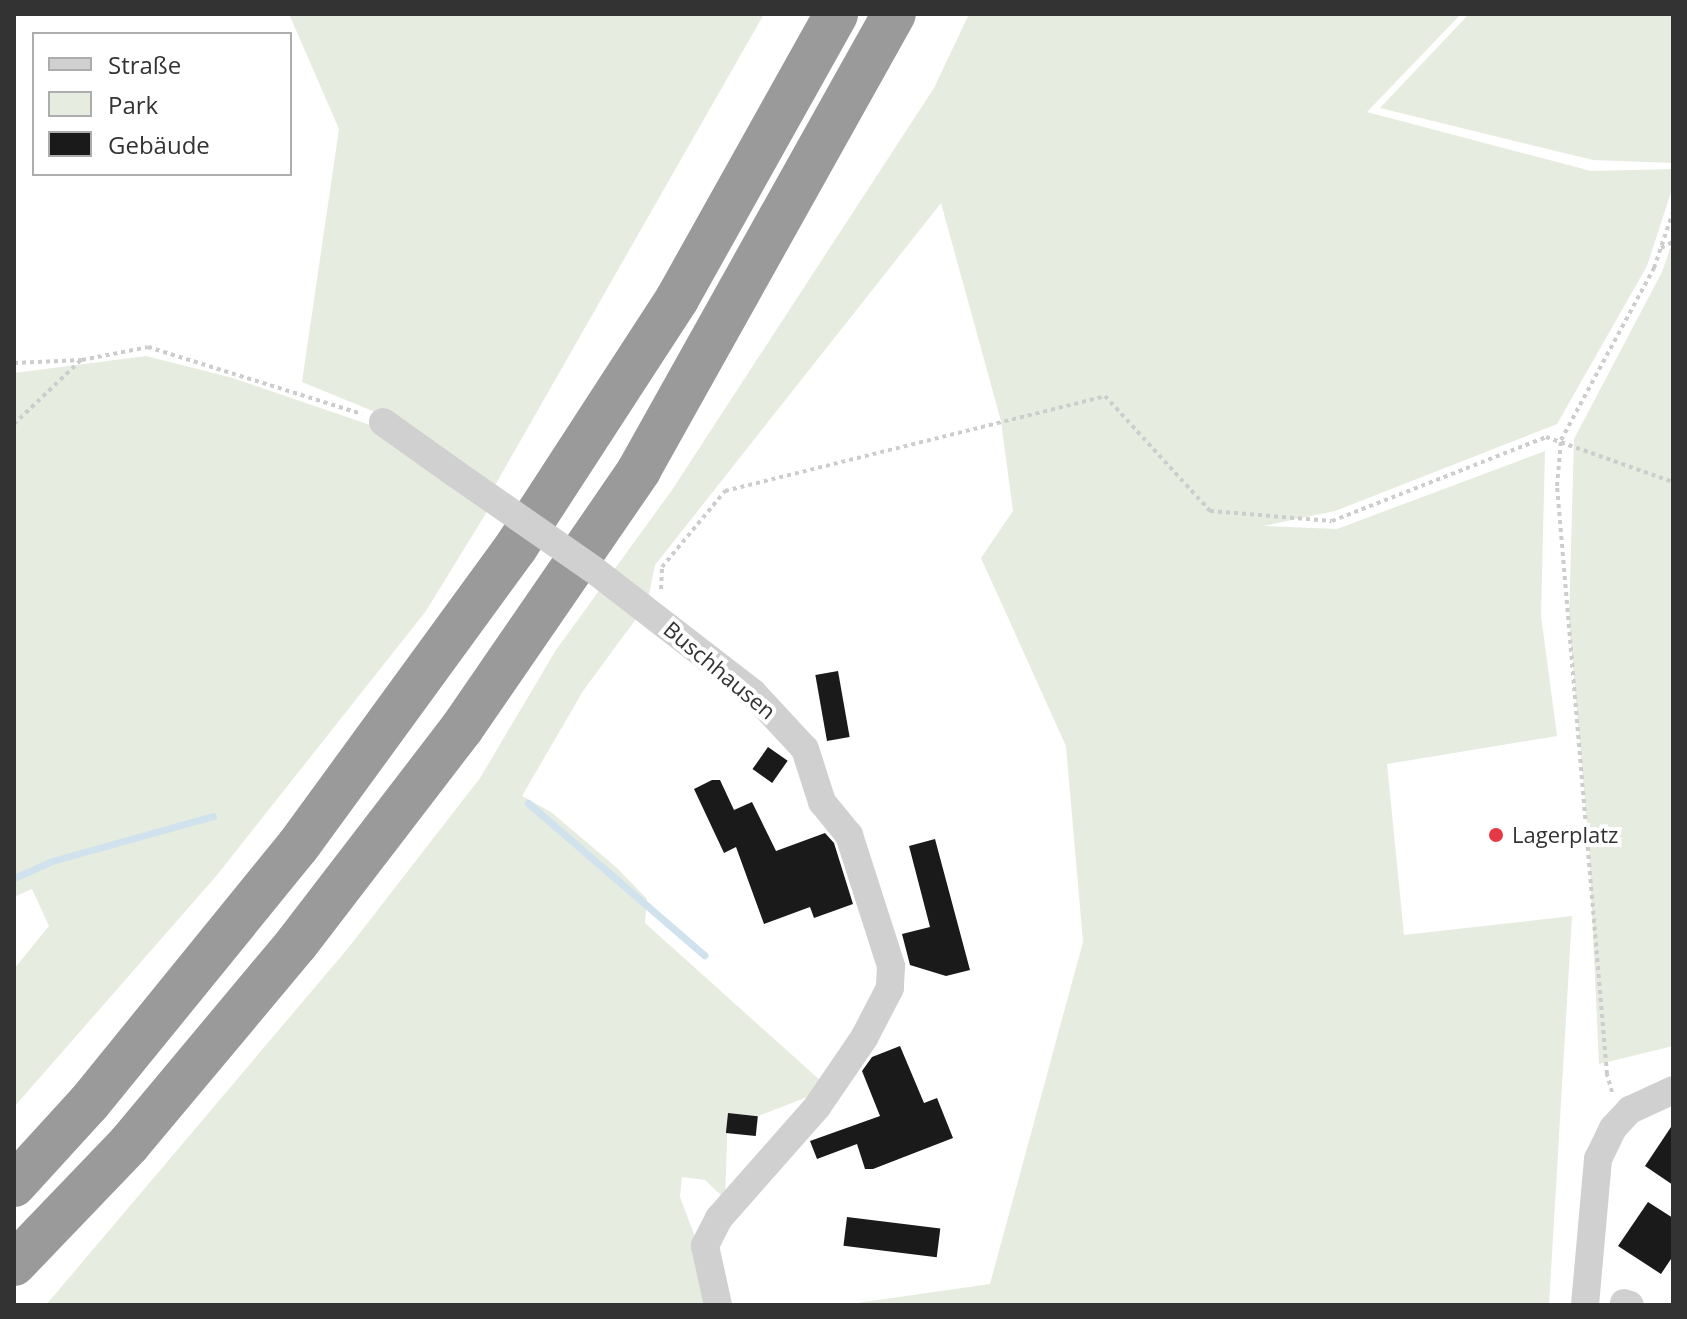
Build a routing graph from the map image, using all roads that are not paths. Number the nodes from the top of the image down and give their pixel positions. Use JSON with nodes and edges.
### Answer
{"nodes":[{"id":1,"x":836,"y":14,"type":"edge"},
{"id":2,"x":894,"y":14,"type":"edge"},
{"id":3,"x":383,"y":422,"type":"road end"},
{"id":4,"x":1673,"y":1090,"type":"edge"},
{"id":5,"x":14,"y":1185,"type":"edge"},
{"id":6,"x":14,"y":1264,"type":"edge"},
{"id":7,"x":718,"y":1305,"type":"edge"},
{"id":8,"x":1585,"y":1305,"type":"edge"}],
"edges":[{"from":1,"to":5,"type":"highway"},
{"from":2,"to":6,"type":"highway"},
{"from":3,"to":7,"type":"street","name":"Buschhausen","bridge":true},
{"from":4,"to":8,"type":"street"}]}
